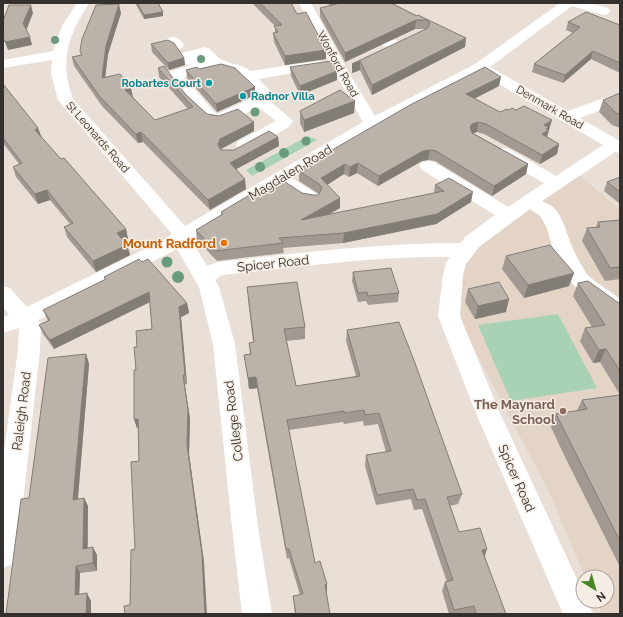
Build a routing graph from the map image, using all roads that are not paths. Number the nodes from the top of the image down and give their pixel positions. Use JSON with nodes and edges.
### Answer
{"nodes":[{"id":1,"x":83,"y":3,"type":"edge"},
{"id":2,"x":305,"y":3,"type":"edge"},
{"id":3,"x":570,"y":3,"type":"edge"},
{"id":4,"x":586,"y":3,"type":"edge"},
{"id":5,"x":381,"y":38,"type":"edge"},
{"id":6,"x":408,"y":39,"type":"edge"},
{"id":7,"x":395,"y":45,"type":"junction"},
{"id":8,"x":378,"y":53,"type":"edge"},
{"id":9,"x":59,"y":54,"type":"junction"},
{"id":10,"x":216,"y":63,"type":"junction"},
{"id":11,"x":3,"y":64,"type":"edge"},
{"id":12,"x":344,"y":66,"type":"junction"},
{"id":13,"x":198,"y":68,"type":"junction"},
{"id":14,"x":480,"y":68,"type":"junction"},
{"id":15,"x":246,"y":76,"type":"junction"},
{"id":16,"x":620,"y":98,"type":"edge"},
{"id":17,"x":255,"y":102,"type":"junction"},
{"id":18,"x":567,"y":117,"type":"junction"},
{"id":19,"x":372,"y":124,"type":"junction"},
{"id":20,"x":490,"y":146,"type":"edge"},
{"id":21,"x":617,"y":146,"type":"edge"},
{"id":22,"x":228,"y":154,"type":"edge"},
{"id":23,"x":428,"y":166,"type":"dead end"},
{"id":24,"x":280,"y":178,"type":"junction"},
{"id":25,"x":556,"y":183,"type":"junction"},
{"id":26,"x":312,"y":199,"type":"edge"},
{"id":27,"x":530,"y":201,"type":"junction"},
{"id":28,"x":508,"y":215,"type":"junction"},
{"id":29,"x":183,"y":235,"type":"junction"},
{"id":30,"x":465,"y":250,"type":"junction"},
{"id":31,"x":204,"y":277,"type":"junction"},
{"id":32,"x":3,"y":293,"type":"edge"},
{"id":33,"x":620,"y":310,"type":"edge"},
{"id":34,"x":13,"y":321,"type":"edge"},
{"id":35,"x":3,"y":554,"type":"edge"},
{"id":36,"x":258,"y":614,"type":"edge"},
{"id":37,"x":578,"y":614,"type":"edge"}],
"edges":[{"from":1,"to":9,"type":"street","name":"St Leonards Road"},
{"from":2,"to":12,"type":"street","name":"Wonford Road"},
{"from":3,"to":4,"type":"street"},
{"from":3,"to":14,"type":"street","name":"Magdalen Road"},
{"from":5,"to":7,"type":"street"},
{"from":6,"to":7,"type":"street"},
{"from":7,"to":8,"type":"street"},
{"from":9,"to":11,"type":"street"},
{"from":9,"to":29,"type":"street","name":"St Leonards Road"},
{"from":10,"to":13,"type":"street"},
{"from":10,"to":13,"type":"street"},
{"from":10,"to":15,"type":"street"},
{"from":12,"to":15,"type":"street"},
{"from":12,"to":19,"type":"street","name":"Wonford Road"},
{"from":13,"to":17,"type":"street"},
{"from":14,"to":18,"type":"street","name":"Denmark Road"},
{"from":14,"to":19,"type":"street","name":"Magdalen Road"},
{"from":15,"to":17,"type":"street"},
{"from":16,"to":18,"type":"street"},
{"from":17,"to":22,"type":"street"},
{"from":18,"to":21,"type":"street","name":"Denmark Road"},
{"from":19,"to":24,"type":"street","name":"Magdalen Road"},
{"from":20,"to":25,"type":"street"},
{"from":21,"to":25,"type":"street","name":"Spicer Road"},
{"from":23,"to":28,"type":"street"},
{"from":24,"to":26,"type":"street"},
{"from":24,"to":29,"type":"street","name":"Magdalen Road"},
{"from":25,"to":27,"type":"street","name":"Spicer Road"},
{"from":27,"to":28,"type":"street","name":"Spicer Road"},
{"from":27,"to":33,"type":"street"},
{"from":28,"to":30,"type":"street","name":"Spicer Road"},
{"from":29,"to":31,"type":"street","name":"College Road"},
{"from":29,"to":34,"type":"street","name":"Magdalen Road"},
{"from":30,"to":31,"type":"street","name":"Spicer Road"},
{"from":30,"to":37,"type":"street","name":"Spicer Road"},
{"from":31,"to":36,"type":"street","name":"College Road"},
{"from":32,"to":34,"type":"street"},
{"from":34,"to":35,"type":"street","name":"Raleigh Road"}]}
